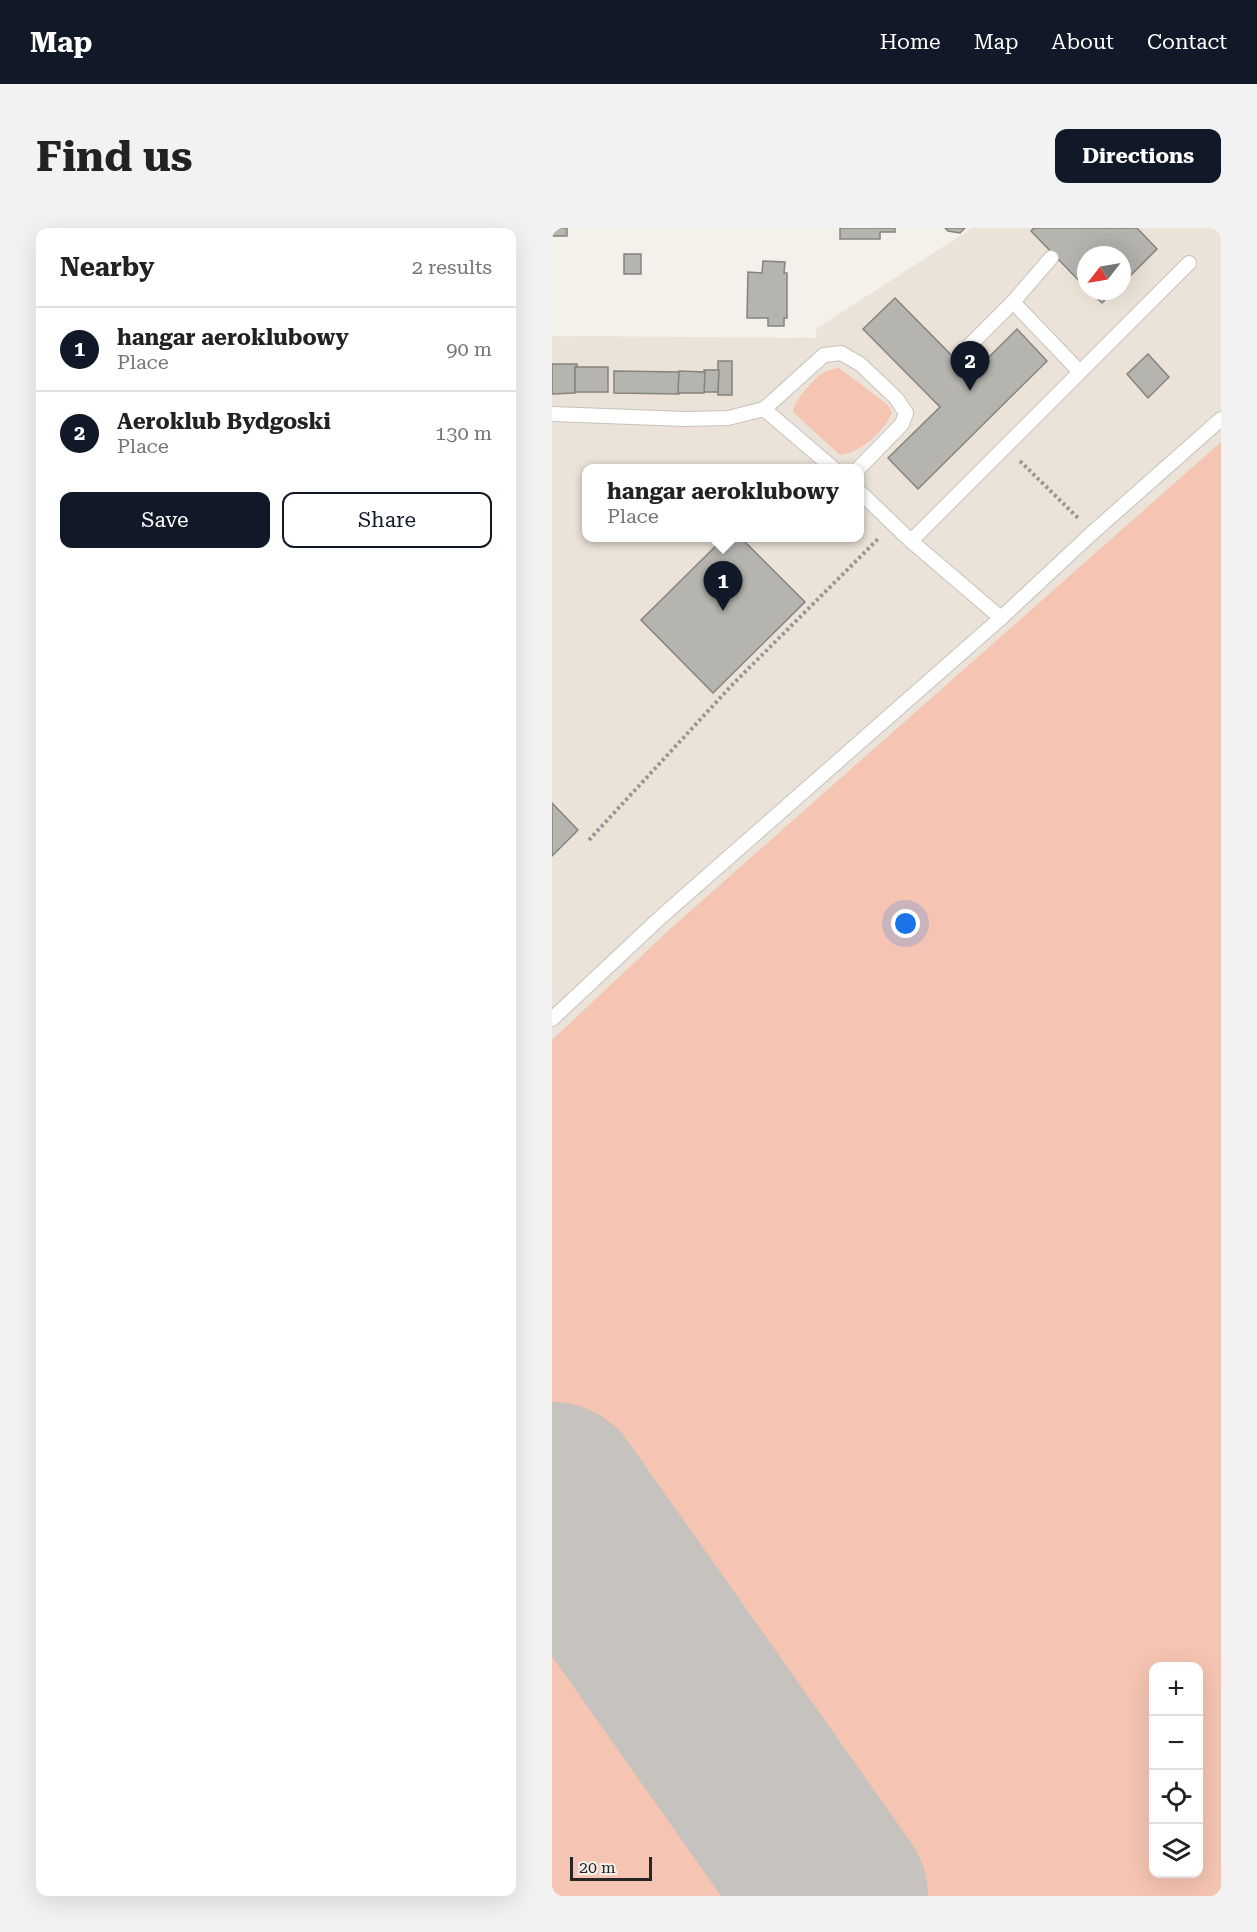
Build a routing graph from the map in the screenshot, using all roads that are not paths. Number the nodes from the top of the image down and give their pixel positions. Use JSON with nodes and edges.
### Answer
{"nodes":[{"id":1,"x":1051,"y":258,"type":"dead end"},
{"id":2,"x":1189,"y":263,"type":"dead end"},
{"id":3,"x":1013,"y":302,"type":"junction"},
{"id":4,"x":961,"y":354,"type":"dead end"},
{"id":5,"x":1080,"y":372,"type":"junction"},
{"id":6,"x":764,"y":409,"type":"junction"},
{"id":7,"x":552,"y":414,"type":"edge"},
{"id":8,"x":1221,"y":418,"type":"edge"},
{"id":9,"x":828,"y":464,"type":"edge"},
{"id":10,"x":863,"y":464,"type":"edge"},
{"id":11,"x":864,"y":496,"type":"edge"},
{"id":12,"x":911,"y":541,"type":"junction"},
{"id":13,"x":1001,"y":618,"type":"junction"},
{"id":14,"x":552,"y":1019,"type":"edge"}],
"edges":[{"from":1,"to":3,"type":"lane"},
{"from":2,"to":5,"type":"lane"},
{"from":3,"to":4,"type":"lane"},
{"from":3,"to":5,"type":"lane"},
{"from":5,"to":12,"type":"lane"},
{"from":6,"to":7,"type":"lane"},
{"from":6,"to":9,"type":"lane"},
{"from":6,"to":10,"type":"lane"},
{"from":8,"to":13,"type":"lane"},
{"from":11,"to":12,"type":"lane"},
{"from":12,"to":13,"type":"lane"},
{"from":13,"to":14,"type":"lane"}]}
